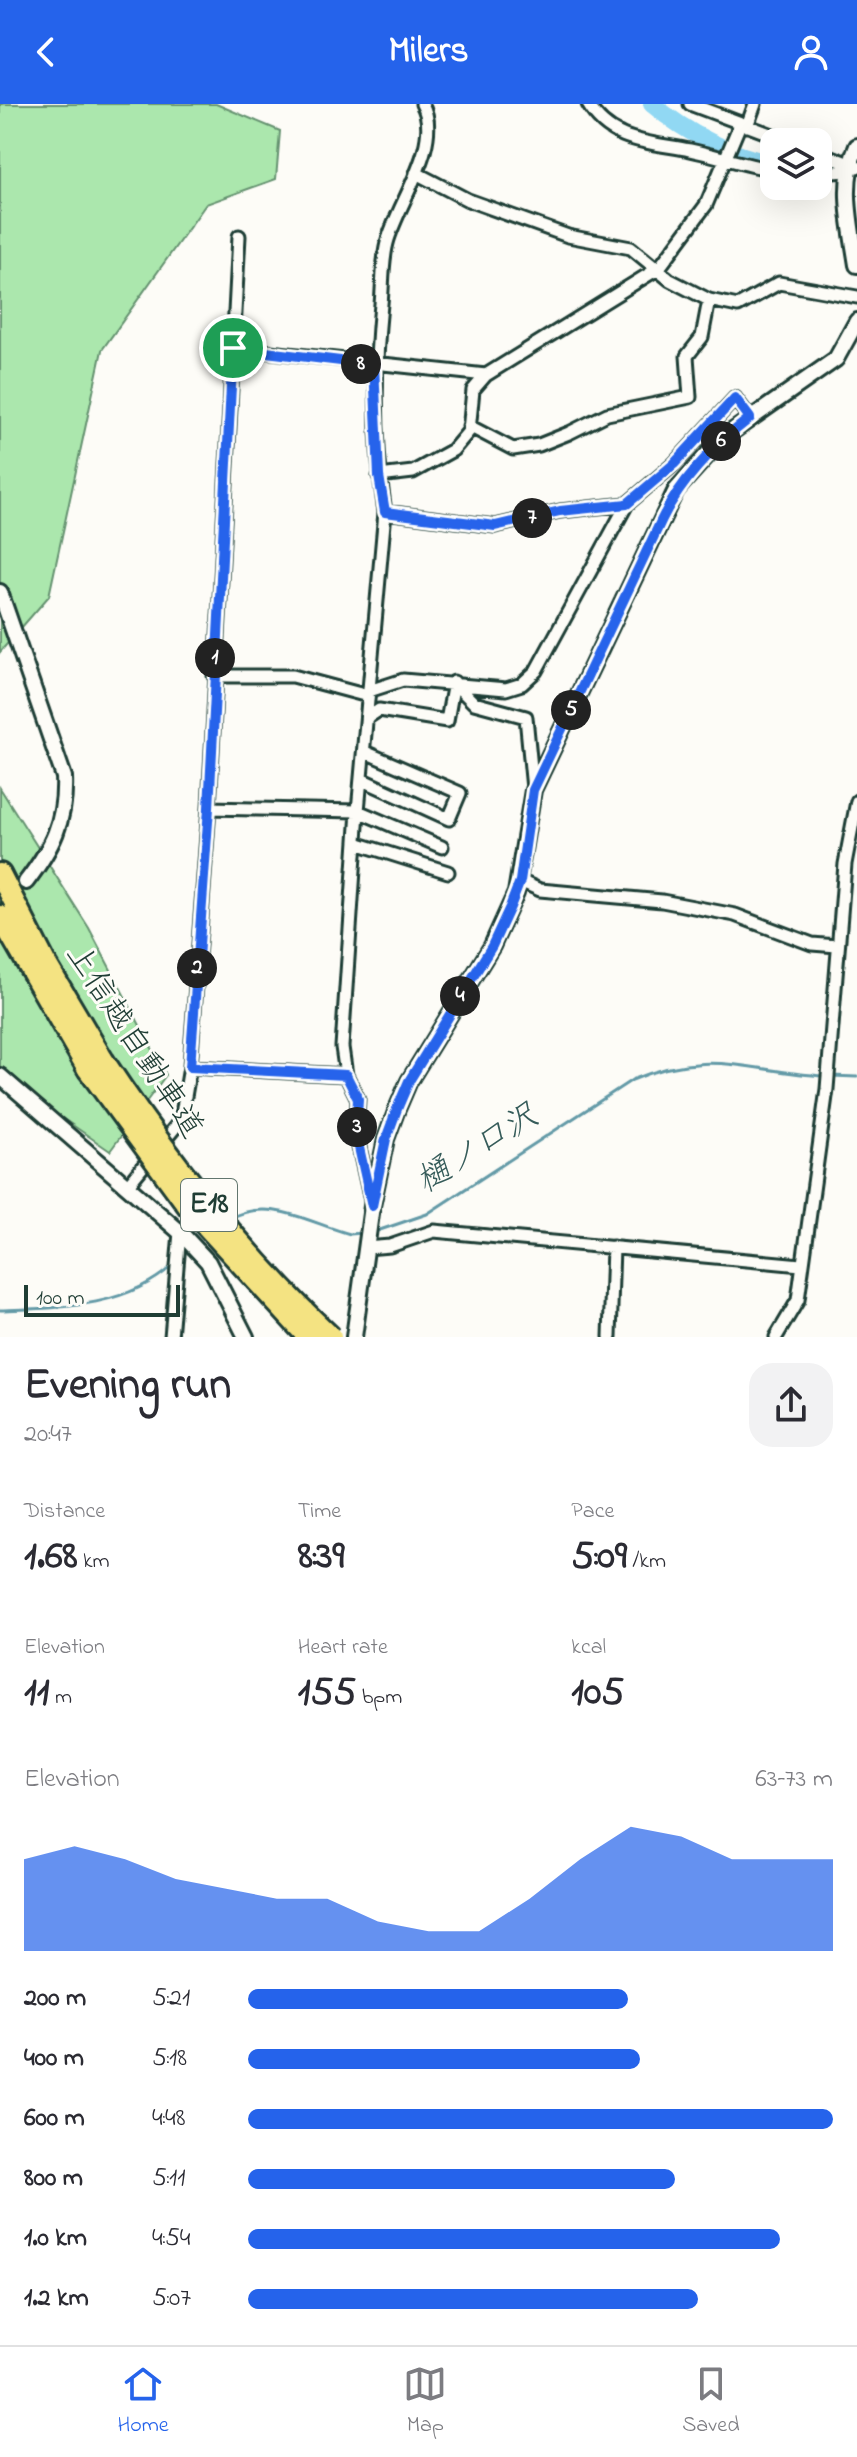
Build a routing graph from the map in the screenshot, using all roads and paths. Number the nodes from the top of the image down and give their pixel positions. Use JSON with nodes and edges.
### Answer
{"nodes":[{"id":1,"x":422,"y":104,"type":"edge"},
{"id":2,"x":588,"y":104,"type":"edge"},
{"id":3,"x":690,"y":104,"type":"edge"},
{"id":4,"x":755,"y":104,"type":"edge"},
{"id":5,"x":743,"y":125,"type":"junction"},
{"id":6,"x":760,"y":131,"type":"edge"},
{"id":7,"x":857,"y":146,"type":"edge"},
{"id":8,"x":832,"y":158,"type":"edge"},
{"id":9,"x":727,"y":159,"type":"junction"},
{"id":10,"x":760,"y":167,"type":"edge"},
{"id":11,"x":851,"y":167,"type":"edge"},
{"id":12,"x":416,"y":173,"type":"junction"},
{"id":13,"x":239,"y":236,"type":"dead end"},
{"id":14,"x":857,"y":265,"type":"edge"},
{"id":15,"x":659,"y":268,"type":"junction"},
{"id":16,"x":857,"y":297,"type":"edge"},
{"id":17,"x":709,"y":300,"type":"junction"},
{"id":18,"x":857,"y":321,"type":"edge"},
{"id":19,"x":233,"y":348,"type":"junction"},
{"id":20,"x":374,"y":365,"type":"junction"},
{"id":21,"x":486,"y":375,"type":"junction"},
{"id":22,"x":750,"y":418,"type":"junction"},
{"id":23,"x":469,"y":426,"type":"junction"},
{"id":24,"x":379,"y":476,"type":"junction"},
{"id":25,"x":627,"y":504,"type":"junction"},
{"id":26,"x":385,"y":512,"type":"junction"},
{"id":27,"x":0,"y":592,"type":"edge"},
{"id":28,"x":214,"y":676,"type":"junction"},
{"id":29,"x":454,"y":682,"type":"junction"},
{"id":30,"x":369,"y":694,"type":"junction"},
{"id":31,"x":367,"y":718,"type":"junction"},
{"id":32,"x":365,"y":752,"type":"junction"},
{"id":33,"x":363,"y":780,"type":"junction"},
{"id":34,"x":533,"y":790,"type":"junction"},
{"id":35,"x":857,"y":801,"type":"edge"},
{"id":36,"x":209,"y":808,"type":"junction"},
{"id":37,"x":358,"y":811,"type":"junction"},
{"id":38,"x":356,"y":843,"type":"junction"},
{"id":39,"x":442,"y":847,"type":"dead end"},
{"id":40,"x":448,"y":872,"type":"dead end"},
{"id":41,"x":0,"y":874,"type":"edge"},
{"id":42,"x":520,"y":881,"type":"junction"},
{"id":43,"x":26,"y":882,"type":"dead end"},
{"id":44,"x":0,"y":916,"type":"edge"},
{"id":45,"x":837,"y":946,"type":"junction"},
{"id":46,"x":95,"y":1064,"type":"junction"},
{"id":47,"x":190,"y":1067,"type":"junction"},
{"id":48,"x":346,"y":1075,"type":"junction"},
{"id":49,"x":0,"y":1076,"type":"edge"},
{"id":50,"x":127,"y":1186,"type":"junction"},
{"id":51,"x":372,"y":1206,"type":"junction"},
{"id":52,"x":180,"y":1232,"type":"junction"},
{"id":53,"x":368,"y":1238,"type":"junction"},
{"id":54,"x":613,"y":1247,"type":"junction"},
{"id":55,"x":801,"y":1265,"type":"junction"},
{"id":56,"x":171,"y":1337,"type":"edge"},
{"id":57,"x":246,"y":1337,"type":"edge"},
{"id":58,"x":308,"y":1337,"type":"edge"},
{"id":59,"x":331,"y":1337,"type":"edge"},
{"id":60,"x":354,"y":1337,"type":"edge"},
{"id":61,"x":610,"y":1337,"type":"edge"},
{"id":62,"x":776,"y":1337,"type":"edge"}],
"edges":[{"from":1,"to":12,"type":"street"},
{"from":2,"to":9,"type":"street"},
{"from":3,"to":5,"type":"street"},
{"from":4,"to":5,"type":"street"},
{"from":5,"to":6,"type":"street"},
{"from":5,"to":9,"type":"street"},
{"from":7,"to":11,"type":"main road"},
{"from":8,"to":11,"type":"street"},
{"from":9,"to":10,"type":"street"},
{"from":9,"to":15,"type":"street"},
{"from":11,"to":14,"type":"main road"},
{"from":12,"to":15,"type":"street"},
{"from":12,"to":20,"type":"street"},
{"from":13,"to":19,"type":"street"},
{"from":15,"to":17,"type":"street"},
{"from":15,"to":21,"type":"street"},
{"from":16,"to":17,"type":"street"},
{"from":17,"to":23,"type":"street"},
{"from":18,"to":22,"type":"main road"},
{"from":19,"to":20,"type":"street"},
{"from":19,"to":28,"type":"street"},
{"from":20,"to":21,"type":"street"},
{"from":20,"to":24,"type":"street"},
{"from":21,"to":23,"type":"street"},
{"from":22,"to":25,"type":"street"},
{"from":22,"to":34,"type":"main road"},
{"from":23,"to":24,"type":"street"},
{"from":24,"to":26,"type":"street"},
{"from":25,"to":26,"type":"street"},
{"from":25,"to":29,"type":"street"},
{"from":26,"to":30,"type":"street"},
{"from":27,"to":43,"type":"main road"},
{"from":28,"to":30,"type":"street"},
{"from":28,"to":36,"type":"street"},
{"from":29,"to":30,"type":"street"},
{"from":29,"to":31,"type":"street"},
{"from":29,"to":34,"type":"street"},
{"from":30,"to":31,"type":"street"},
{"from":31,"to":32,"type":"street"},
{"from":32,"to":33,"type":"street"},
{"from":32,"to":33,"type":"street"},
{"from":33,"to":37,"type":"street"},
{"from":34,"to":42,"type":"main road"},
{"from":35,"to":45,"type":"street"},
{"from":36,"to":37,"type":"street"},
{"from":36,"to":47,"type":"street"},
{"from":37,"to":38,"type":"street"},
{"from":37,"to":39,"type":"street"},
{"from":38,"to":40,"type":"street"},
{"from":38,"to":48,"type":"street"},
{"from":41,"to":46,"type":"highway","name":"上信越自動車道","number":"E18"},
{"from":42,"to":45,"type":"street"},
{"from":42,"to":51,"type":"main road"},
{"from":44,"to":46,"type":"highway","name":"上信越自動車道","number":"E18"},
{"from":45,"to":55,"type":"street"},
{"from":46,"to":58,"type":"highway","name":"上信越自動車道","number":"E18","bridge":true},
{"from":46,"to":59,"type":"highway","name":"上信越自動車道","number":"E18","bridge":true},
{"from":47,"to":48,"type":"street"},
{"from":47,"to":50,"type":"street"},
{"from":48,"to":51,"type":"street"},
{"from":49,"to":50,"type":"main road"},
{"from":50,"to":52,"type":"main road"},
{"from":51,"to":53,"type":"main road"},
{"from":52,"to":56,"type":"street"},
{"from":52,"to":57,"type":"main road"},
{"from":53,"to":54,"type":"street"},
{"from":53,"to":60,"type":"main road"},
{"from":54,"to":55,"type":"street"},
{"from":54,"to":61,"type":"street"},
{"from":55,"to":62,"type":"street"}]}
